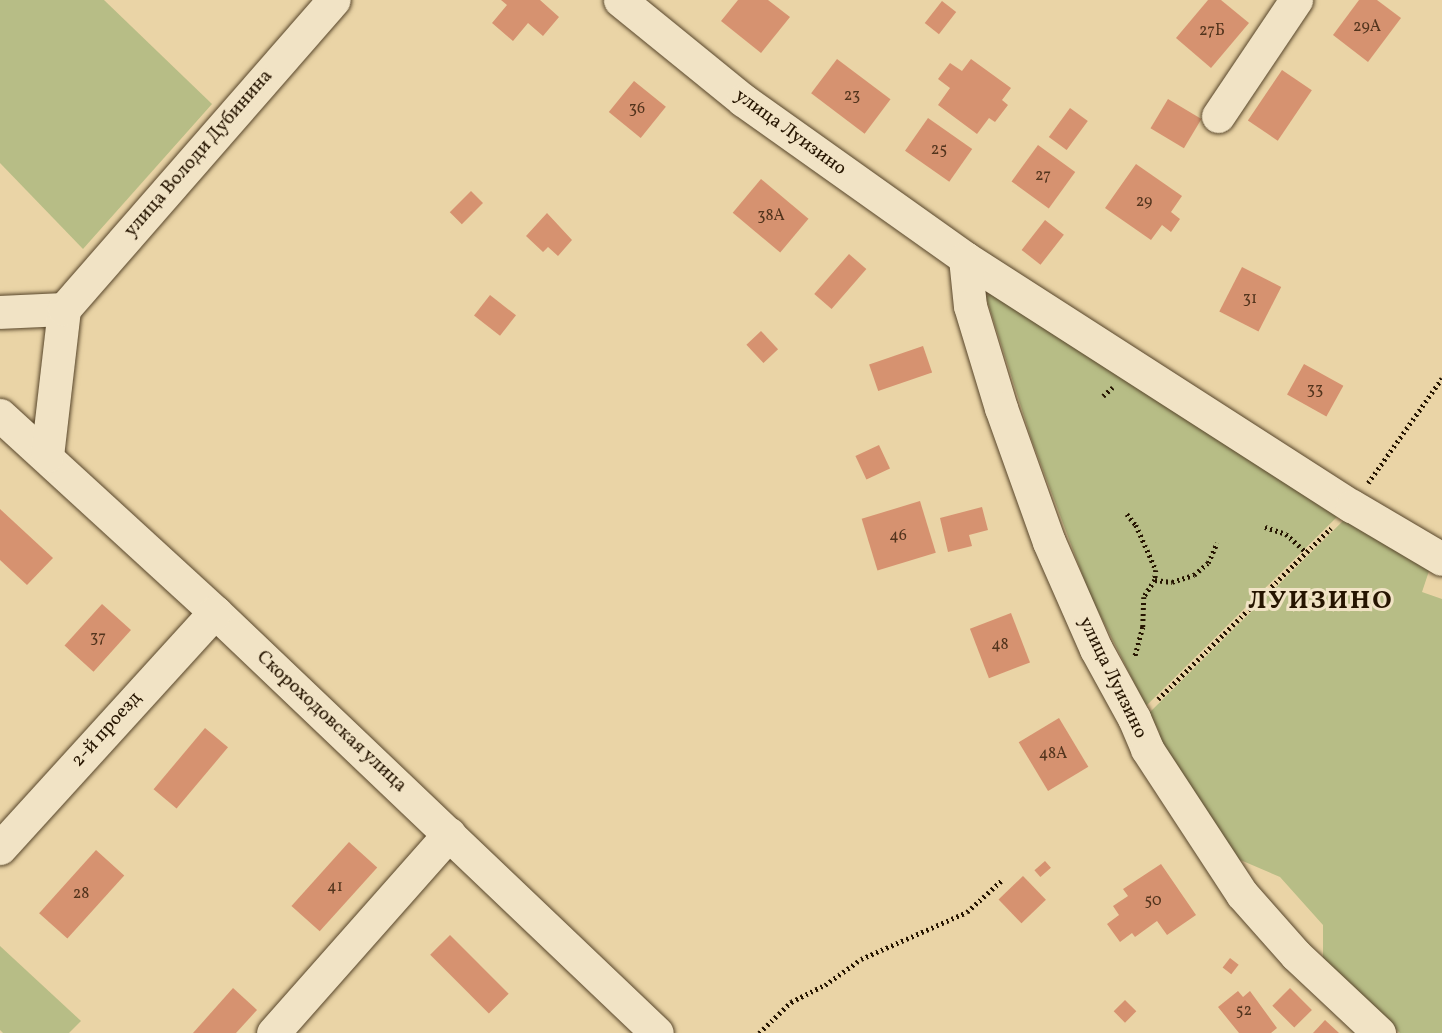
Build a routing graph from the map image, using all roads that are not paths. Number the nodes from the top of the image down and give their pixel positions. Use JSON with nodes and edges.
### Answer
{"nodes":[{"id":1,"x":334,"y":0,"type":"edge"},
{"id":2,"x":620,"y":0,"type":"edge"},
{"id":3,"x":1296,"y":0,"type":"edge"},
{"id":4,"x":1218,"y":116,"type":"dead end"},
{"id":5,"x":965,"y":258,"type":"junction"},
{"id":6,"x":64,"y":309,"type":"junction"},
{"id":7,"x":0,"y":312,"type":"edge"},
{"id":8,"x":0,"y":415,"type":"edge"},
{"id":9,"x":47,"y":456,"type":"junction"},
{"id":10,"x":1442,"y":559,"type":"edge"},
{"id":11,"x":215,"y":612,"type":"junction"},
{"id":12,"x":449,"y":834,"type":"junction"},
{"id":13,"x":0,"y":848,"type":"edge"},
{"id":14,"x":273,"y":1033,"type":"edge"},
{"id":15,"x":657,"y":1033,"type":"edge"},
{"id":16,"x":1379,"y":1033,"type":"edge"}],
"edges":[{"from":1,"to":6,"type":"street","name":"улица Володи Дубинина"},
{"from":2,"to":5,"type":"street","name":"улица Луизино"},
{"from":3,"to":4,"type":"street"},
{"from":5,"to":10,"type":"street","name":"улица Луизино"},
{"from":5,"to":16,"type":"street","name":"улица Луизино"},
{"from":6,"to":7,"type":"street"},
{"from":6,"to":9,"type":"street"},
{"from":8,"to":9,"type":"street","name":"Скороходовская улица"},
{"from":9,"to":11,"type":"street","name":"Скороходовская улица"},
{"from":11,"to":12,"type":"street","name":"Скороходовская улица"},
{"from":11,"to":13,"type":"street","name":"2-й проезд"},
{"from":12,"to":14,"type":"street"},
{"from":12,"to":15,"type":"street","name":"Скороходовская улица"}]}
